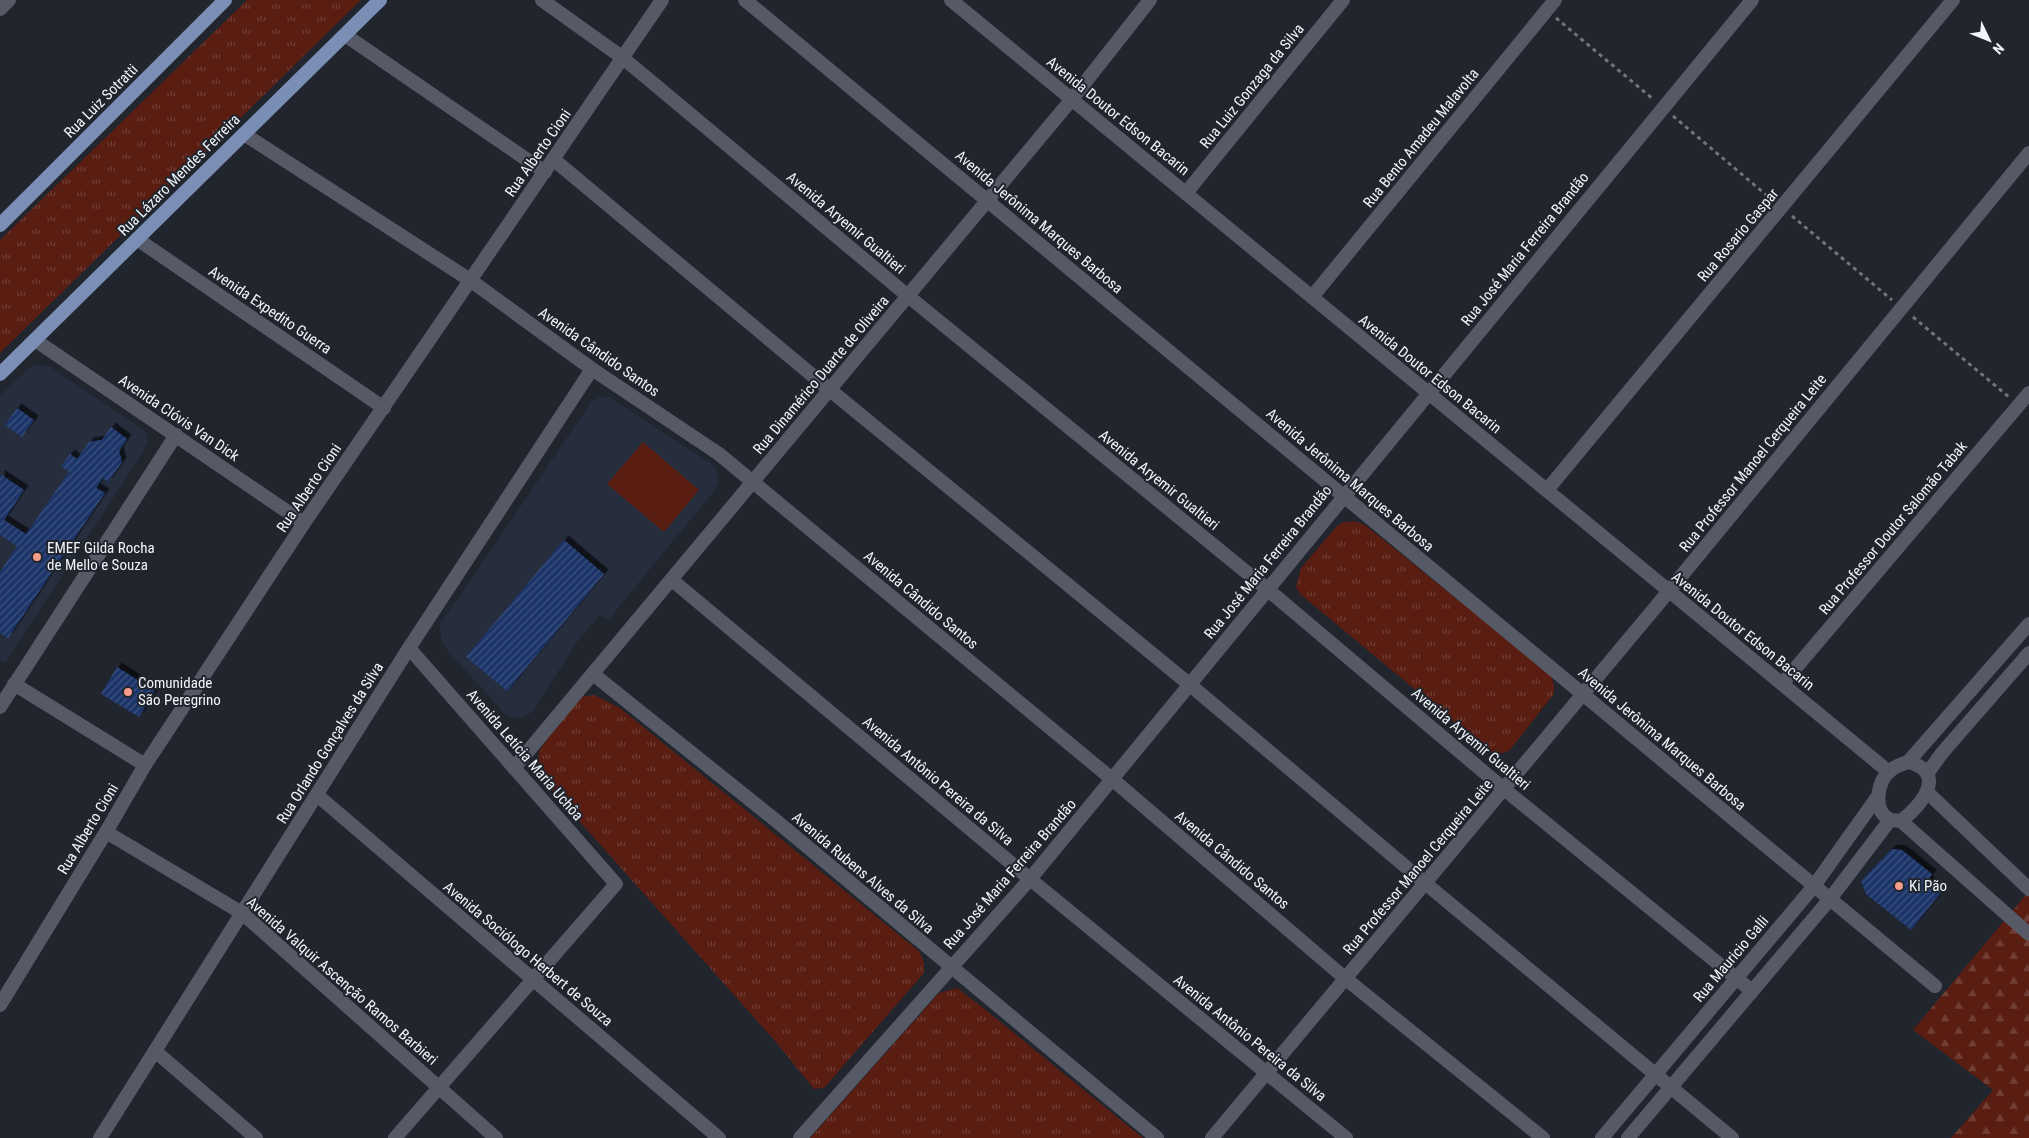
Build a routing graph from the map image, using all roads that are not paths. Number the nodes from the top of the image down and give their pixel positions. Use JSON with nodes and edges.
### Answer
{"nodes":[{"id":1,"x":10,"y":0,"type":"edge"},
{"id":2,"x":224,"y":0,"type":"edge"},
{"id":3,"x":380,"y":0,"type":"edge"},
{"id":4,"x":542,"y":0,"type":"edge"},
{"id":5,"x":662,"y":0,"type":"edge"},
{"id":6,"x":746,"y":0,"type":"edge"},
{"id":7,"x":951,"y":0,"type":"edge"},
{"id":8,"x":1150,"y":0,"type":"edge"},
{"id":9,"x":1343,"y":0,"type":"edge"},
{"id":10,"x":1555,"y":0,"type":"edge"},
{"id":11,"x":1752,"y":0,"type":"edge"},
{"id":12,"x":1953,"y":0,"type":"edge"},
{"id":13,"x":0,"y":9,"type":"edge"},
{"id":14,"x":345,"y":35,"type":"junction"},
{"id":15,"x":623,"y":58,"type":"junction"},
{"id":16,"x":1072,"y":99,"type":"junction"},
{"id":17,"x":244,"y":134,"type":"junction"},
{"id":18,"x":2029,"y":153,"type":"edge"},
{"id":19,"x":553,"y":159,"type":"junction"},
{"id":20,"x":545,"y":172,"type":"junction"},
{"id":21,"x":1186,"y":193,"type":"junction"},
{"id":22,"x":987,"y":201,"type":"junction"},
{"id":23,"x":0,"y":225,"type":"edge"},
{"id":24,"x":137,"y":239,"type":"junction"},
{"id":25,"x":470,"y":280,"type":"junction"},
{"id":26,"x":908,"y":296,"type":"junction"},
{"id":27,"x":1312,"y":297,"type":"junction"},
{"id":28,"x":35,"y":340,"type":"junction"},
{"id":29,"x":592,"y":369,"type":"junction"},
{"id":30,"x":0,"y":374,"type":"edge"},
{"id":31,"x":830,"y":390,"type":"junction"},
{"id":32,"x":1428,"y":393,"type":"junction"},
{"id":33,"x":2029,"y":393,"type":"edge"},
{"id":34,"x":384,"y":408,"type":"junction"},
{"id":35,"x":176,"y":435,"type":"junction"},
{"id":36,"x":753,"y":482,"type":"junction"},
{"id":37,"x":1547,"y":490,"type":"junction"},
{"id":38,"x":1343,"y":496,"type":"junction"},
{"id":39,"x":304,"y":523,"type":"junction"},
{"id":40,"x":672,"y":580,"type":"junction"},
{"id":41,"x":1267,"y":589,"type":"junction"},
{"id":42,"x":1669,"y":591,"type":"junction"},
{"id":43,"x":2029,"y":624,"type":"edge"},
{"id":44,"x":409,"y":648,"type":"junction"},
{"id":45,"x":2029,"y":653,"type":"edge"},
{"id":46,"x":593,"y":674,"type":"junction"},
{"id":47,"x":14,"y":684,"type":"junction"},
{"id":48,"x":1190,"y":684,"type":"junction"},
{"id":49,"x":1782,"y":684,"type":"junction"},
{"id":50,"x":1583,"y":694,"type":"junction"},
{"id":51,"x":0,"y":707,"type":"edge"},
{"id":52,"x":1908,"y":762,"type":"junction"},
{"id":53,"x":145,"y":765,"type":"junction"},
{"id":54,"x":514,"y":768,"type":"junction"},
{"id":55,"x":1889,"y":772,"type":"junction"},
{"id":56,"x":1927,"y":774,"type":"junction"},
{"id":57,"x":1112,"y":778,"type":"junction"},
{"id":58,"x":1504,"y":789,"type":"junction"},
{"id":59,"x":1927,"y":792,"type":"junction"},
{"id":60,"x":317,"y":795,"type":"junction"},
{"id":61,"x":1878,"y":796,"type":"junction"},
{"id":62,"x":1895,"y":820,"type":"junction"},
{"id":63,"x":106,"y":832,"type":"junction"},
{"id":64,"x":1030,"y":879,"type":"junction"},
{"id":65,"x":1425,"y":883,"type":"junction"},
{"id":66,"x":1814,"y":886,"type":"junction"},
{"id":67,"x":2028,"y":886,"type":"edge"},
{"id":68,"x":1830,"y":899,"type":"junction"},
{"id":69,"x":242,"y":913,"type":"junction"},
{"id":70,"x":2029,"y":934,"type":"edge"},
{"id":71,"x":951,"y":967,"type":"junction"},
{"id":72,"x":533,"y":979,"type":"junction"},
{"id":73,"x":1346,"y":979,"type":"junction"},
{"id":74,"x":1736,"y":980,"type":"junction"},
{"id":75,"x":1935,"y":986,"type":"dead end"},
{"id":76,"x":1752,"y":992,"type":"junction"},
{"id":77,"x":0,"y":1005,"type":"edge"},
{"id":78,"x":155,"y":1050,"type":"junction"},
{"id":79,"x":1268,"y":1073,"type":"junction"},
{"id":80,"x":1655,"y":1074,"type":"junction"},
{"id":81,"x":1670,"y":1086,"type":"junction"},
{"id":82,"x":439,"y":1088,"type":"junction"},
{"id":83,"x":100,"y":1138,"type":"edge"},
{"id":84,"x":256,"y":1138,"type":"edge"},
{"id":85,"x":395,"y":1138,"type":"edge"},
{"id":86,"x":496,"y":1138,"type":"edge"},
{"id":87,"x":719,"y":1138,"type":"edge"},
{"id":88,"x":800,"y":1138,"type":"edge"},
{"id":89,"x":1157,"y":1138,"type":"edge"},
{"id":90,"x":1212,"y":1138,"type":"edge"},
{"id":91,"x":1346,"y":1138,"type":"edge"},
{"id":92,"x":1543,"y":1138,"type":"edge"},
{"id":93,"x":1602,"y":1138,"type":"edge"},
{"id":94,"x":1628,"y":1138,"type":"edge"},
{"id":95,"x":1732,"y":1138,"type":"edge"}],
"edges":[{"from":1,"to":13,"type":"street"},
{"from":2,"to":23,"type":"main road","name":"Rua Luiz Sotratti"},
{"from":3,"to":14,"type":"main road","name":"Rua Lázaro Mendes Ferreira"},
{"from":4,"to":15,"type":"street","name":"Avenida Aryemir Gualtieri"},
{"from":5,"to":15,"type":"street","name":"Rua Alberto Cioni"},
{"from":6,"to":22,"type":"street","name":"Avenida Jerônima Marques Barbosa"},
{"from":7,"to":16,"type":"street","name":"Avenida Doutor Edson Bacarin"},
{"from":8,"to":16,"type":"street","name":"Rua Dinamérico Duarte de Oliveira"},
{"from":9,"to":21,"type":"street","name":"Rua Luiz Gonzaga da Silva"},
{"from":10,"to":27,"type":"street","name":"Rua Bento Amadeu Malavolta"},
{"from":11,"to":32,"type":"street","name":"Rua José Maria Ferreira Brandão"},
{"from":12,"to":37,"type":"street","name":"Rua Rosario Gaspar"},
{"from":14,"to":17,"type":"main road","name":"Rua Lázaro Mendes Ferreira"},
{"from":14,"to":20,"type":"street"},
{"from":15,"to":19,"type":"street","name":"Rua Alberto Cioni"},
{"from":15,"to":26,"type":"street","name":"Avenida Aryemir Gualtieri"},
{"from":16,"to":21,"type":"street","name":"Avenida Doutor Edson Bacarin"},
{"from":16,"to":22,"type":"street","name":"Rua Dinamérico Duarte de Oliveira"},
{"from":17,"to":24,"type":"main road","name":"Rua Lázaro Mendes Ferreira"},
{"from":17,"to":25,"type":"street","name":"Avenida Cândido Santos"},
{"from":18,"to":42,"type":"street","name":"Rua Professor Manoel Cerqueira Leite"},
{"from":19,"to":20,"type":"street","name":"Rua Alberto Cioni"},
{"from":19,"to":31,"type":"street"},
{"from":20,"to":25,"type":"street","name":"Rua Alberto Cioni"},
{"from":21,"to":27,"type":"street","name":"Avenida Doutor Edson Bacarin"},
{"from":22,"to":26,"type":"street","name":"Rua Dinamérico Duarte de Oliveira"},
{"from":22,"to":38,"type":"street","name":"Avenida Jerônima Marques Barbosa"},
{"from":24,"to":28,"type":"main road","name":"Rua Lázaro Mendes Ferreira"},
{"from":24,"to":34,"type":"street","name":"Avenida Expedito Guerra"},
{"from":25,"to":29,"type":"street","name":"Avenida Cândido Santos"},
{"from":25,"to":34,"type":"street","name":"Rua Alberto Cioni"},
{"from":26,"to":31,"type":"street","name":"Rua Dinamérico Duarte de Oliveira"},
{"from":26,"to":41,"type":"street","name":"Avenida Aryemir Gualtieri"},
{"from":27,"to":32,"type":"street","name":"Avenida Doutor Edson Bacarin"},
{"from":28,"to":30,"type":"main road","name":"Rua Lázaro Mendes Ferreira"},
{"from":28,"to":35,"type":"street","name":"Avenida Clóvis Van Dick"},
{"from":29,"to":36,"type":"street","name":"Avenida Cândido Santos"},
{"from":29,"to":44,"type":"street","name":"Rua Orlando Gonçalves da Silva"},
{"from":31,"to":36,"type":"street","name":"Rua Dinamérico Duarte de Oliveira"},
{"from":31,"to":48,"type":"street"},
{"from":32,"to":37,"type":"street","name":"Avenida Doutor Edson Bacarin"},
{"from":32,"to":38,"type":"street","name":"Rua José Maria Ferreira Brandão"},
{"from":33,"to":49,"type":"street","name":"Rua Professor Doutor Salomão Tabak"},
{"from":34,"to":39,"type":"street","name":"Rua Alberto Cioni"},
{"from":35,"to":39,"type":"street","name":"Avenida Clóvis Van Dick"},
{"from":35,"to":47,"type":"street"},
{"from":36,"to":40,"type":"street","name":"Rua Dinamérico Duarte de Oliveira"},
{"from":36,"to":57,"type":"street","name":"Avenida Cândido Santos"},
{"from":37,"to":42,"type":"street","name":"Avenida Doutor Edson Bacarin"},
{"from":38,"to":41,"type":"street","name":"Rua José Maria Ferreira Brandão"},
{"from":38,"to":50,"type":"street","name":"Avenida Jerônima Marques Barbosa"},
{"from":39,"to":53,"type":"street","name":"Rua Alberto Cioni"},
{"from":40,"to":46,"type":"street","name":"Rua Dinamérico Duarte de Oliveira"},
{"from":40,"to":64,"type":"street","name":"Avenida Antônio Pereira da Silva"},
{"from":41,"to":48,"type":"street","name":"Rua José Maria Ferreira Brandão"},
{"from":41,"to":58,"type":"street","name":"Avenida Aryemir Gualtieri"},
{"from":42,"to":49,"type":"street","name":"Avenida Doutor Edson Bacarin"},
{"from":42,"to":50,"type":"street","name":"Rua Professor Manoel Cerqueira Leite"},
{"from":43,"to":52,"type":"street"},
{"from":44,"to":54,"type":"street","name":"Avenida Letícia Maria Uchôa"},
{"from":44,"to":60,"type":"street","name":"Rua Orlando Gonçalves da Silva"},
{"from":45,"to":56,"type":"street"},
{"from":46,"to":54,"type":"street","name":"Rua Dinamérico Duarte de Oliveira"},
{"from":46,"to":71,"type":"street","name":"Avenida Rubens Alves da Silva"},
{"from":47,"to":51,"type":"street"},
{"from":47,"to":53,"type":"street"},
{"from":48,"to":57,"type":"street","name":"Rua José Maria Ferreira Brandão"},
{"from":48,"to":65,"type":"street"},
{"from":49,"to":55,"type":"street","name":"Avenida Doutor Edson Bacarin"},
{"from":50,"to":58,"type":"street","name":"Rua Professor Manoel Cerqueira Leite"},
{"from":50,"to":66,"type":"street","name":"Avenida Jerônima Marques Barbosa"},
{"from":52,"to":55,"type":"street"},
{"from":52,"to":56,"type":"street"},
{"from":53,"to":63,"type":"street","name":"Rua Alberto Cioni"},
{"from":54,"to":72,"type":"street","name":"Avenida Letícia Maria Uchôa"},
{"from":55,"to":61,"type":"street"},
{"from":56,"to":59,"type":"street"},
{"from":57,"to":64,"type":"street","name":"Rua José Maria Ferreira Brandão"},
{"from":57,"to":73,"type":"street","name":"Avenida Cândido Santos"},
{"from":58,"to":65,"type":"street","name":"Rua Professor Manoel Cerqueira Leite"},
{"from":58,"to":74,"type":"street","name":"Avenida Aryemir Gualtieri"},
{"from":59,"to":62,"type":"street"},
{"from":59,"to":67,"type":"street"},
{"from":60,"to":69,"type":"street","name":"Rua Orlando Gonçalves da Silva"},
{"from":60,"to":72,"type":"street","name":"Avenida Sociólogo Herbert de Souza"},
{"from":61,"to":62,"type":"street"},
{"from":61,"to":66,"type":"street","name":"Rua Mauricio Galli"},
{"from":62,"to":68,"type":"street"},
{"from":62,"to":70,"type":"street"},
{"from":63,"to":69,"type":"street","name":"Avenida Valquir Ascenção Ramos Barbieri"},
{"from":63,"to":77,"type":"street","name":"Rua Alberto Cioni"},
{"from":64,"to":71,"type":"street","name":"Rua José Maria Ferreira Brandão"},
{"from":64,"to":79,"type":"street","name":"Avenida Antônio Pereira da Silva"},
{"from":65,"to":73,"type":"street","name":"Rua Professor Manoel Cerqueira Leite"},
{"from":65,"to":80,"type":"street"},
{"from":66,"to":68,"type":"street","name":"Avenida Jerônima Marques Barbosa"},
{"from":66,"to":74,"type":"street","name":"Rua Mauricio Galli"},
{"from":68,"to":75,"type":"street","name":"Avenida Jerônima Marques Barbosa"},
{"from":68,"to":76,"type":"street"},
{"from":69,"to":78,"type":"street","name":"Rua Orlando Gonçalves da Silva"},
{"from":69,"to":82,"type":"street","name":"Avenida Valquir Ascenção Ramos Barbieri"},
{"from":71,"to":88,"type":"street","name":"Rua José Maria Ferreira Brandão"},
{"from":71,"to":89,"type":"street","name":"Avenida Rubens Alves da Silva"},
{"from":72,"to":82,"type":"street"},
{"from":72,"to":87,"type":"street","name":"Avenida Sociólogo Herbert de Souza"},
{"from":73,"to":79,"type":"street","name":"Rua Professor Manoel Cerqueira Leite"},
{"from":73,"to":92,"type":"street","name":"Avenida Cândido Santos"},
{"from":74,"to":76,"type":"street","name":"Avenida Aryemir Gualtieri"},
{"from":74,"to":80,"type":"street","name":"Rua Mauricio Galli"},
{"from":76,"to":81,"type":"street"},
{"from":78,"to":83,"type":"street","name":"Rua Orlando Gonçalves da Silva"},
{"from":78,"to":84,"type":"street"},
{"from":79,"to":90,"type":"street","name":"Rua Professor Manoel Cerqueira Leite"},
{"from":79,"to":91,"type":"street","name":"Avenida Antônio Pereira da Silva"},
{"from":80,"to":81,"type":"street"},
{"from":80,"to":93,"type":"street","name":"Rua Mauricio Galli"},
{"from":81,"to":94,"type":"street"},
{"from":81,"to":95,"type":"street"},
{"from":82,"to":85,"type":"street"},
{"from":82,"to":86,"type":"street","name":"Avenida Valquir Ascenção Ramos Barbieri"}]}
